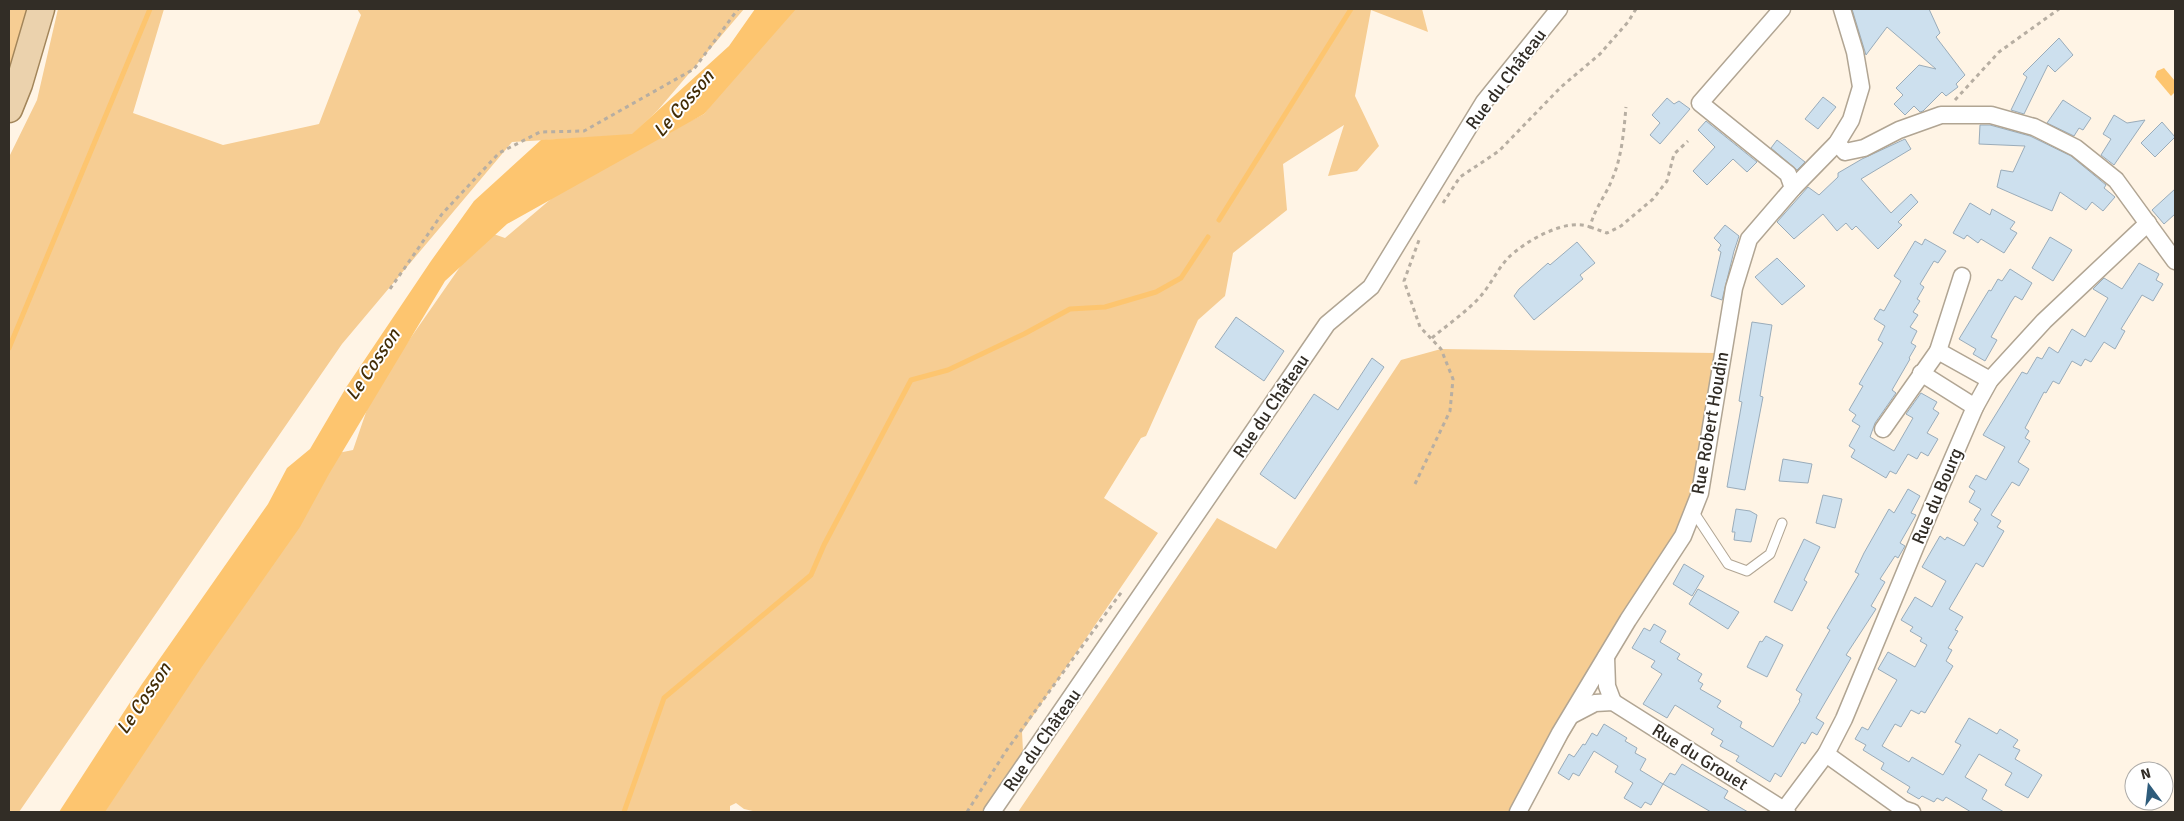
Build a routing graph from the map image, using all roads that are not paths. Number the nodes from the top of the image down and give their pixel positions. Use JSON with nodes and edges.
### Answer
{"nodes":[{"id":1,"x":41,"y":9,"type":"edge"},
{"id":2,"x":1559,"y":9,"type":"edge"},
{"id":3,"x":1782,"y":9,"type":"edge"},
{"id":4,"x":1842,"y":9,"type":"edge"},
{"id":5,"x":9,"y":109,"type":"edge"},
{"id":6,"x":1837,"y":143,"type":"junction"},
{"id":7,"x":1793,"y":188,"type":"junction"},
{"id":8,"x":2148,"y":222,"type":"junction"},
{"id":9,"x":2175,"y":261,"type":"edge"},
{"id":10,"x":1962,"y":276,"type":"dead end"},
{"id":11,"x":1938,"y":351,"type":"junction"},
{"id":12,"x":1921,"y":373,"type":"junction"},
{"id":13,"x":1990,"y":380,"type":"junction"},
{"id":14,"x":1975,"y":407,"type":"junction"},
{"id":15,"x":1883,"y":429,"type":"dead end"},
{"id":16,"x":1693,"y":511,"type":"junction"},
{"id":17,"x":1782,"y":523,"type":"dead end"},
{"id":18,"x":1606,"y":657,"type":"junction"},
{"id":19,"x":1613,"y":702,"type":"junction"},
{"id":20,"x":1572,"y":715,"type":"junction"},
{"id":21,"x":1826,"y":754,"type":"junction"},
{"id":22,"x":1785,"y":811,"type":"edge"},
{"id":23,"x":1905,"y":811,"type":"edge"},
{"id":24,"x":992,"y":812,"type":"edge"},
{"id":25,"x":1518,"y":812,"type":"edge"}],
"edges":[{"from":1,"to":5,"type":"main road"},
{"from":2,"to":24,"type":"street","name":"Rue du Château"},
{"from":3,"to":7,"type":"street"},
{"from":4,"to":6,"type":"street","name":"Rue Robert Houdin"},
{"from":6,"to":7,"type":"street","name":"Rue Robert Houdin"},
{"from":6,"to":8,"type":"street"},
{"from":7,"to":16,"type":"street","name":"Rue Robert Houdin"},
{"from":8,"to":9,"type":"street"},
{"from":8,"to":13,"type":"street","name":"Rue du Bourg"},
{"from":10,"to":11,"type":"street"},
{"from":11,"to":12,"type":"street"},
{"from":11,"to":13,"type":"street"},
{"from":12,"to":14,"type":"street"},
{"from":12,"to":15,"type":"street"},
{"from":13,"to":14,"type":"street","name":"Rue du Bourg"},
{"from":14,"to":21,"type":"street","name":"Rue du Bourg"},
{"from":16,"to":17,"type":"lane"},
{"from":16,"to":18,"type":"street","name":"Rue Robert Houdin"},
{"from":18,"to":19,"type":"street"},
{"from":18,"to":20,"type":"street","name":"Rue Robert Houdin"},
{"from":19,"to":20,"type":"street"},
{"from":19,"to":22,"type":"street","name":"Rue du Grouet"},
{"from":20,"to":25,"type":"street","name":"Rue Robert Houdin"},
{"from":21,"to":22,"type":"street","name":"Rue du Bourg"},
{"from":21,"to":23,"type":"street"}]}
